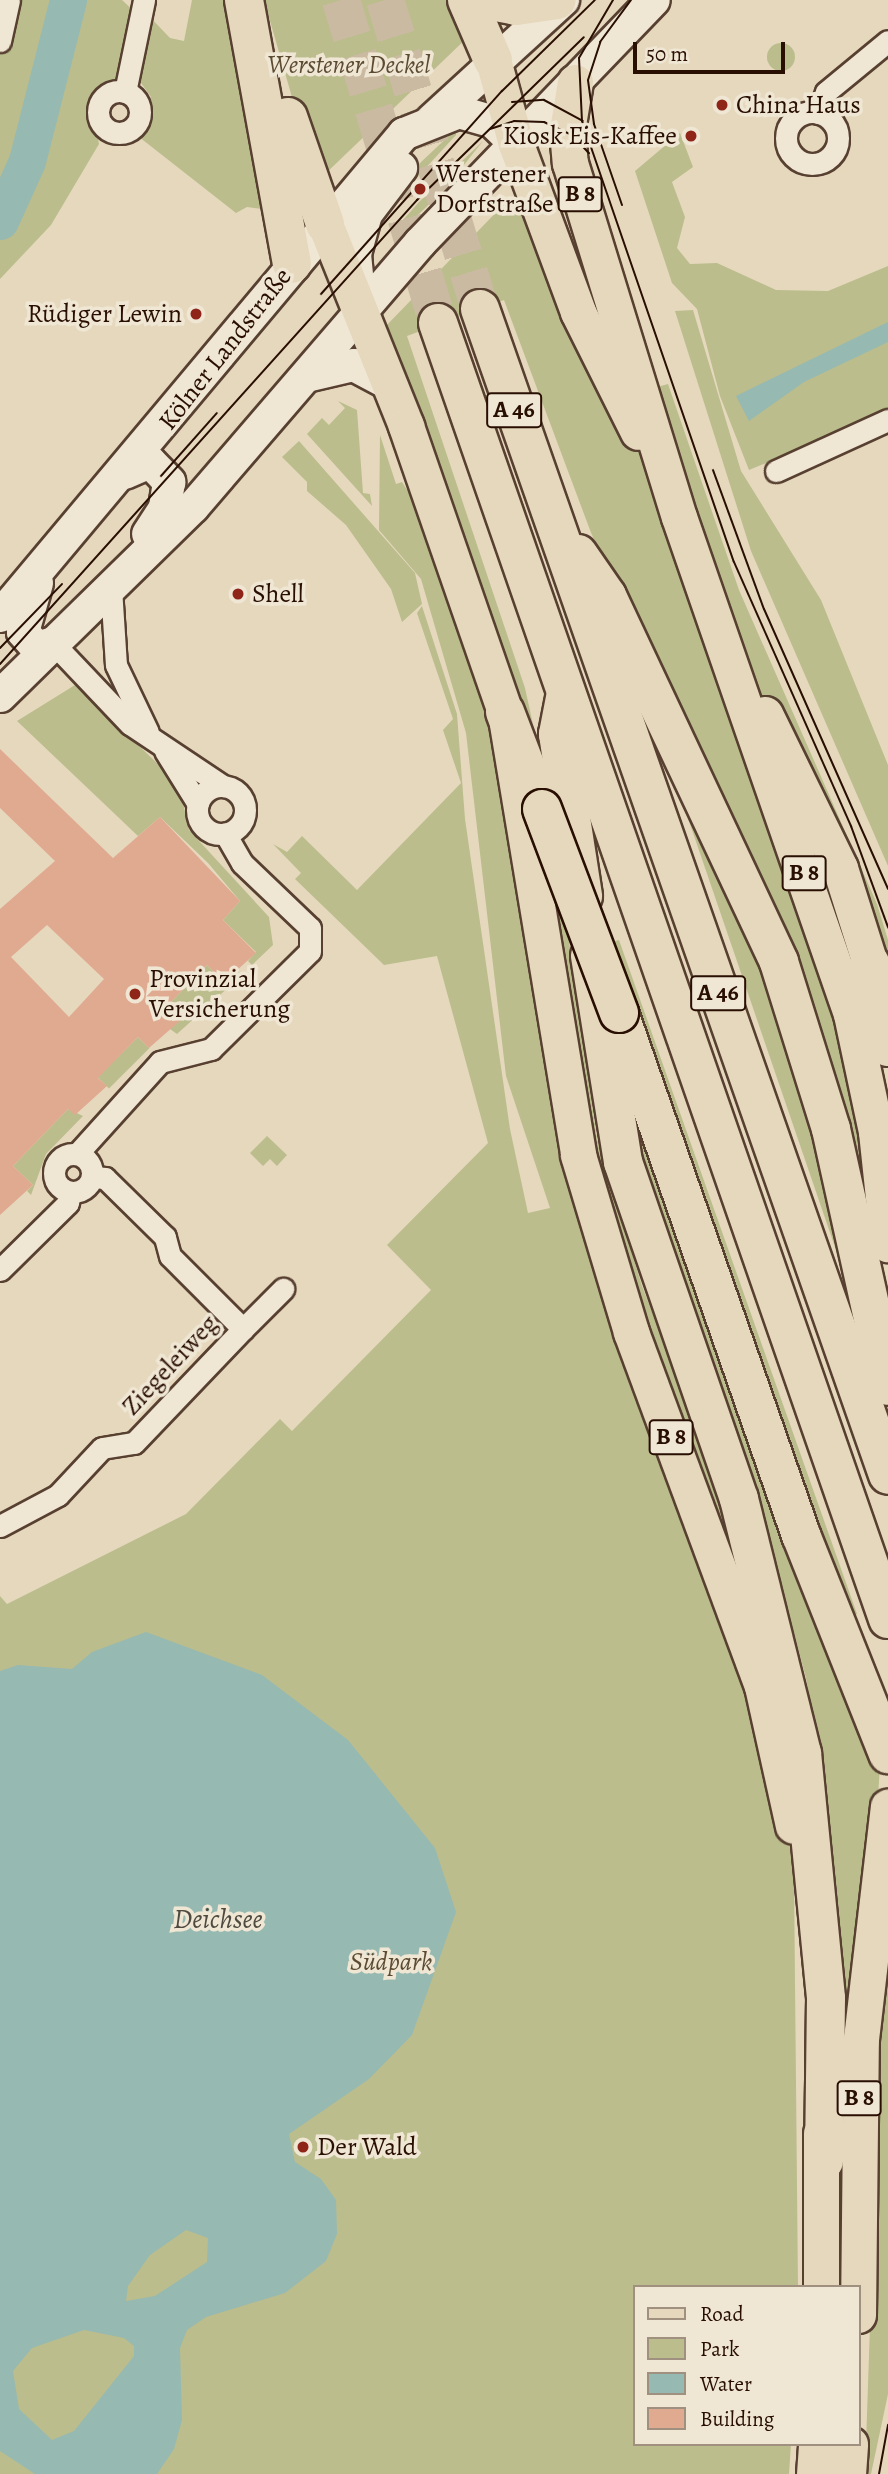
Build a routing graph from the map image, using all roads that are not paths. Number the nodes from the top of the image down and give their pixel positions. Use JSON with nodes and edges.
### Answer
{"nodes":[{"id":1,"x":9,"y":0,"type":"edge"},
{"id":2,"x":144,"y":0,"type":"edge"},
{"id":3,"x":244,"y":0,"type":"edge"},
{"id":4,"x":257,"y":0,"type":"edge"},
{"id":5,"x":467,"y":0,"type":"edge"},
{"id":6,"x":486,"y":0,"type":"edge"},
{"id":7,"x":557,"y":0,"type":"edge"},
{"id":8,"x":563,"y":0,"type":"edge"},
{"id":9,"x":654,"y":0,"type":"edge"},
{"id":10,"x":0,"y":41,"type":"edge"},
{"id":11,"x":888,"y":41,"type":"edge"},
{"id":12,"x":494,"y":60,"type":"junction"},
{"id":13,"x":575,"y":82,"type":"junction"},
{"id":14,"x":125,"y":92,"type":"dead end"},
{"id":15,"x":818,"y":113,"type":"dead end"},
{"id":16,"x":430,"y":122,"type":"junction"},
{"id":17,"x":516,"y":144,"type":"junction"},
{"id":18,"x":325,"y":224,"type":"junction"},
{"id":19,"x":420,"y":243,"type":"junction"},
{"id":20,"x":355,"y":254,"type":"junction"},
{"id":21,"x":292,"y":264,"type":"junction"},
{"id":22,"x":480,"y":309,"type":"tunnel mouth"},
{"id":23,"x":364,"y":313,"type":"junction"},
{"id":24,"x":438,"y":323,"type":"tunnel mouth"},
{"id":25,"x":312,"y":374,"type":"junction"},
{"id":26,"x":389,"y":384,"type":"junction"},
{"id":27,"x":888,"y":420,"type":"edge"},
{"id":28,"x":776,"y":471,"type":"dead end"},
{"id":29,"x":125,"y":473,"type":"junction"},
{"id":30,"x":548,"y":511,"type":"junction"},
{"id":31,"x":678,"y":517,"type":"junction"},
{"id":32,"x":149,"y":550,"type":"junction"},
{"id":33,"x":38,"y":575,"type":"junction"},
{"id":34,"x":111,"y":588,"type":"junction"},
{"id":35,"x":0,"y":616,"type":"edge"},
{"id":36,"x":53,"y":643,"type":"junction"},
{"id":37,"x":736,"y":670,"type":"junction"},
{"id":38,"x":0,"y":696,"type":"edge"},
{"id":39,"x":565,"y":698,"type":"junction"},
{"id":40,"x":505,"y":712,"type":"junction"},
{"id":41,"x":155,"y":739,"type":"junction"},
{"id":42,"x":223,"y":786,"type":"junction"},
{"id":43,"x":198,"y":804,"type":"junction"},
{"id":44,"x":225,"y":834,"type":"junction"},
{"id":45,"x":870,"y":963,"type":"joint"},
{"id":46,"x":888,"y":1047,"type":"edge"},
{"id":47,"x":77,"y":1154,"type":"junction"},
{"id":48,"x":93,"y":1177,"type":"junction"},
{"id":49,"x":70,"y":1192,"type":"junction"},
{"id":50,"x":888,"y":1244,"type":"edge"},
{"id":51,"x":0,"y":1270,"type":"edge"},
{"id":52,"x":283,"y":1289,"type":"dead end"},
{"id":53,"x":243,"y":1329,"type":"junction"},
{"id":54,"x":888,"y":1385,"type":"edge"},
{"id":55,"x":888,"y":1475,"type":"edge"},
{"id":56,"x":0,"y":1526,"type":"edge"},
{"id":57,"x":888,"y":1619,"type":"edge"},
{"id":58,"x":888,"y":1754,"type":"edge"},
{"id":59,"x":888,"y":1807,"type":"edge"},
{"id":60,"x":824,"y":2161,"type":"junction"},
{"id":61,"x":821,"y":2285,"type":"edge"},
{"id":62,"x":858,"y":2285,"type":"edge"},
{"id":63,"x":816,"y":2446,"type":"edge"},
{"id":64,"x":850,"y":2446,"type":"edge"},
{"id":65,"x":814,"y":2474,"type":"edge"},
{"id":66,"x":848,"y":2474,"type":"edge"}],
"edges":[{"from":1,"to":10,"type":"street"},
{"from":2,"to":14,"type":"street"},
{"from":3,"to":21,"type":"highway"},
{"from":4,"to":18,"type":"highway"},
{"from":5,"to":12,"type":"highway"},
{"from":6,"to":7,"type":"highway"},
{"from":8,"to":12,"type":"main road","name":"Kölner Landstraße"},
{"from":9,"to":13,"type":"main road"},
{"from":11,"to":15,"type":"street"},
{"from":12,"to":16,"type":"main road","name":"Kölner Landstraße"},
{"from":12,"to":17,"type":"main road"},
{"from":13,"to":17,"type":"main road"},
{"from":13,"to":31,"type":"main road","number":"B 8"},
{"from":16,"to":17,"type":"main road","name":"Kölner Landstraße"},
{"from":16,"to":18,"type":"main road","name":"Kölner Landstraße"},
{"from":16,"to":20,"type":"main road","name":"Kölner Landstraße","number":"B 8"},
{"from":17,"to":19,"type":"main road"},
{"from":17,"to":31,"type":"main road","number":"B 8"},
{"from":18,"to":20,"type":"main road"},
{"from":18,"to":21,"type":"main road","name":"Kölner Landstraße"},
{"from":18,"to":23,"type":"main road","number":"B 8"},
{"from":19,"to":20,"type":"main road"},
{"from":19,"to":23,"type":"main road"},
{"from":20,"to":23,"type":"main road","name":"Kölner Landstraße","number":"B 8"},
{"from":21,"to":29,"type":"main road","name":"Kölner Landstraße"},
{"from":22,"to":30,"type":"highway","number":"A 46"},
{"from":23,"to":25,"type":"main road"},
{"from":23,"to":26,"type":"main road","number":"B 8"},
{"from":24,"to":39,"type":"highway","number":"A 46"},
{"from":25,"to":26,"type":"main road"},
{"from":25,"to":32,"type":"main road"},
{"from":26,"to":40,"type":"main road","number":"B 8"},
{"from":27,"to":28,"type":"street"},
{"from":29,"to":32,"type":"main road","name":"Kölner Landstraße"},
{"from":29,"to":33,"type":"main road","name":"Kölner Landstraße"},
{"from":30,"to":54,"type":"highway","number":"A 46"},
{"from":30,"to":55,"type":"highway","number":"A 46"},
{"from":31,"to":37,"type":"main road","number":"B 8"},
{"from":32,"to":34,"type":"main road"},
{"from":33,"to":35,"type":"main road","name":"Kölner Landstraße"},
{"from":33,"to":36,"type":"main road","name":"Kölner Landstraße"},
{"from":34,"to":36,"type":"main road"},
{"from":34,"to":41,"type":"street"},
{"from":36,"to":38,"type":"main road"},
{"from":36,"to":41,"type":"street"},
{"from":37,"to":45,"type":"main road"},
{"from":37,"to":50,"type":"main road","number":"B 8"},
{"from":39,"to":57,"type":"highway","number":"A 46"},
{"from":39,"to":60,"type":"highway"},
{"from":40,"to":58,"type":"highway","bridge":true},
{"from":40,"to":60,"type":"main road","number":"B 8"},
{"from":41,"to":42,"type":"street"},
{"from":41,"to":43,"type":"street"},
{"from":42,"to":43,"type":"street"},
{"from":42,"to":44,"type":"street"},
{"from":43,"to":44,"type":"street"},
{"from":44,"to":47,"type":"street"},
{"from":45,"to":46,"type":"highway"},
{"from":47,"to":48,"type":"street"},
{"from":47,"to":49,"type":"street"},
{"from":48,"to":49,"type":"street"},
{"from":48,"to":53,"type":"street","name":"Ziegeleiweg"},
{"from":49,"to":51,"type":"street"},
{"from":52,"to":53,"type":"street","name":"Ziegeleiweg"},
{"from":53,"to":56,"type":"street","name":"Ziegeleiweg"},
{"from":59,"to":62,"type":"main road","number":"B 8"},
{"from":60,"to":61,"type":"main road","number":"B 8"},
{"from":63,"to":65,"type":"main road"},
{"from":64,"to":66,"type":"main road"}]}
